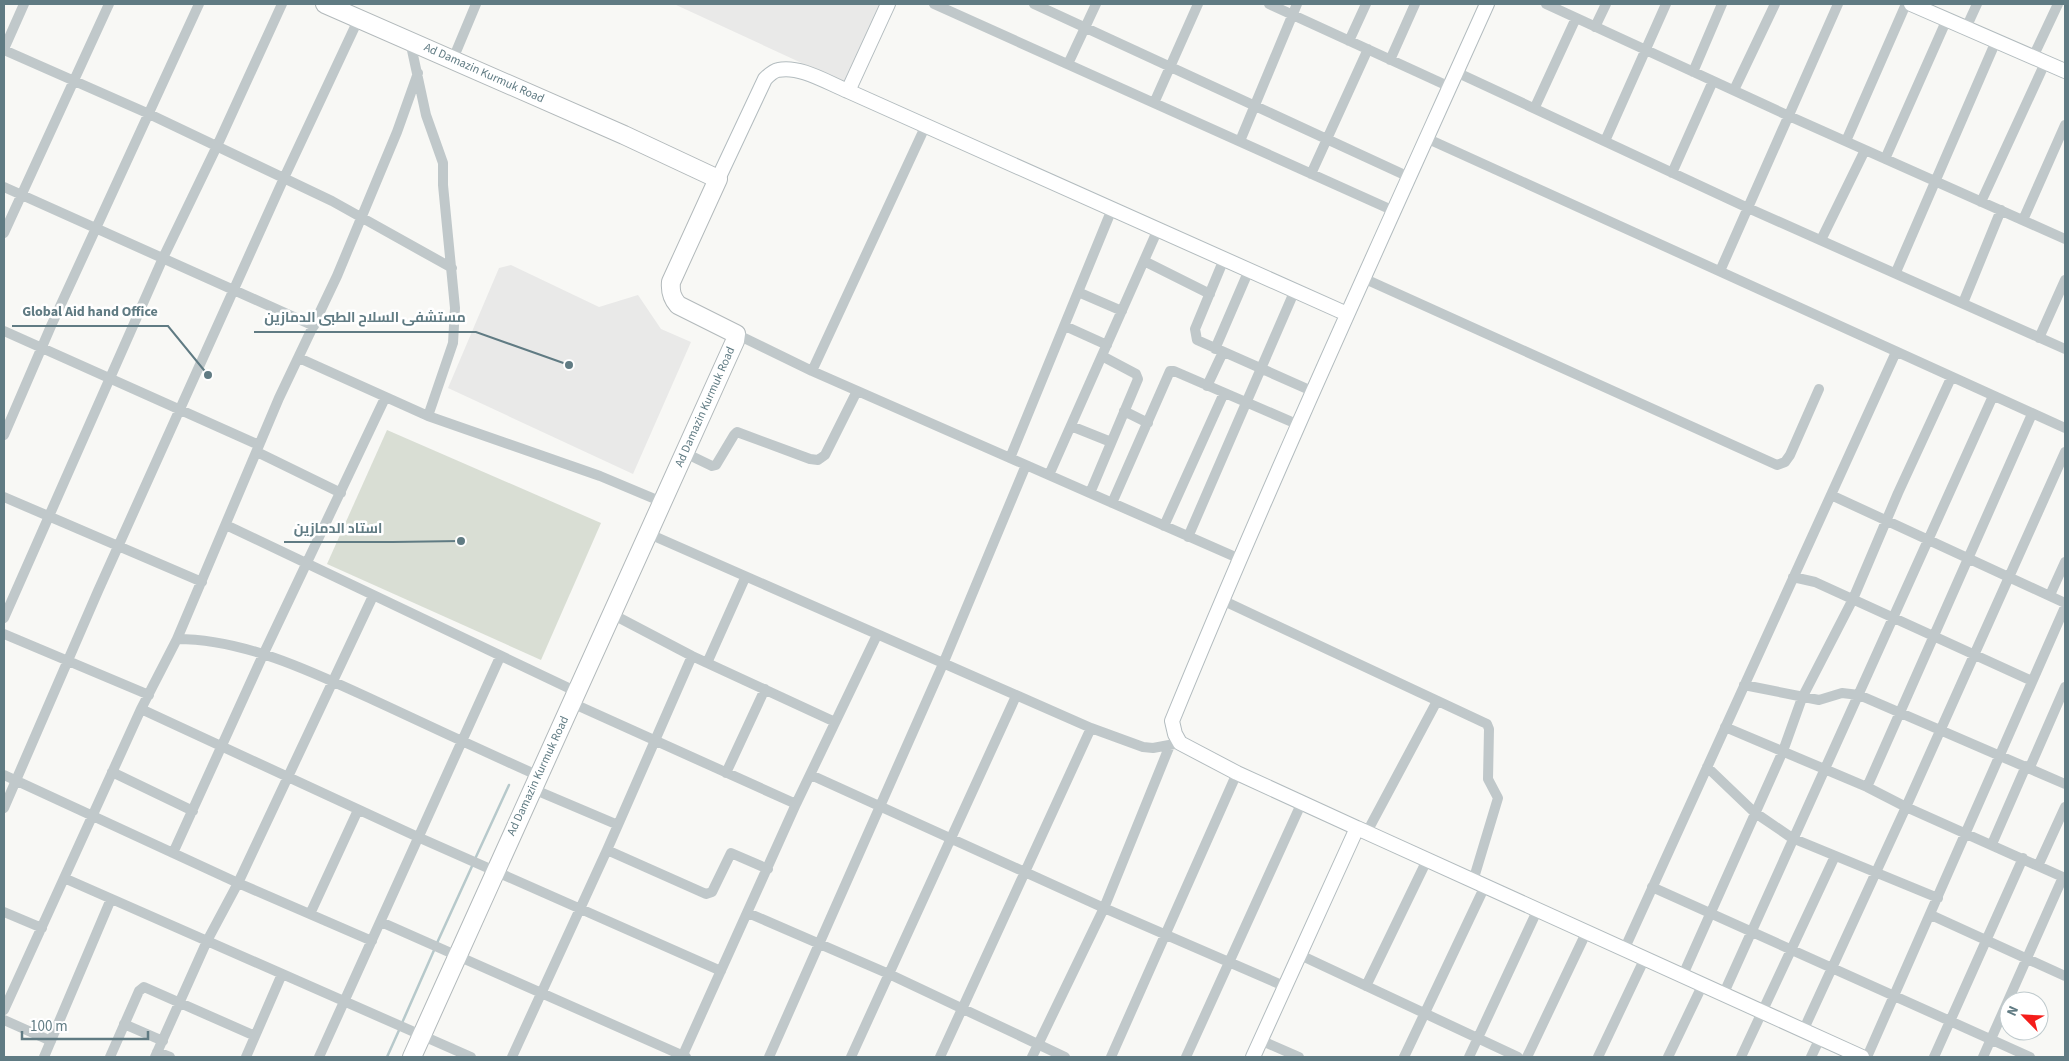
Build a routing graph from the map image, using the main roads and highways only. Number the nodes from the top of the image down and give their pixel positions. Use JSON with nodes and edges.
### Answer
{"nodes":[{"id":1,"x":325,"y":4,"type":"edge"},
{"id":2,"x":412,"y":1057,"type":"edge"}],
"edges":[{"from":1,"to":2,"type":"highway","name":"Ad Damazin Kurmuk Road"}]}
